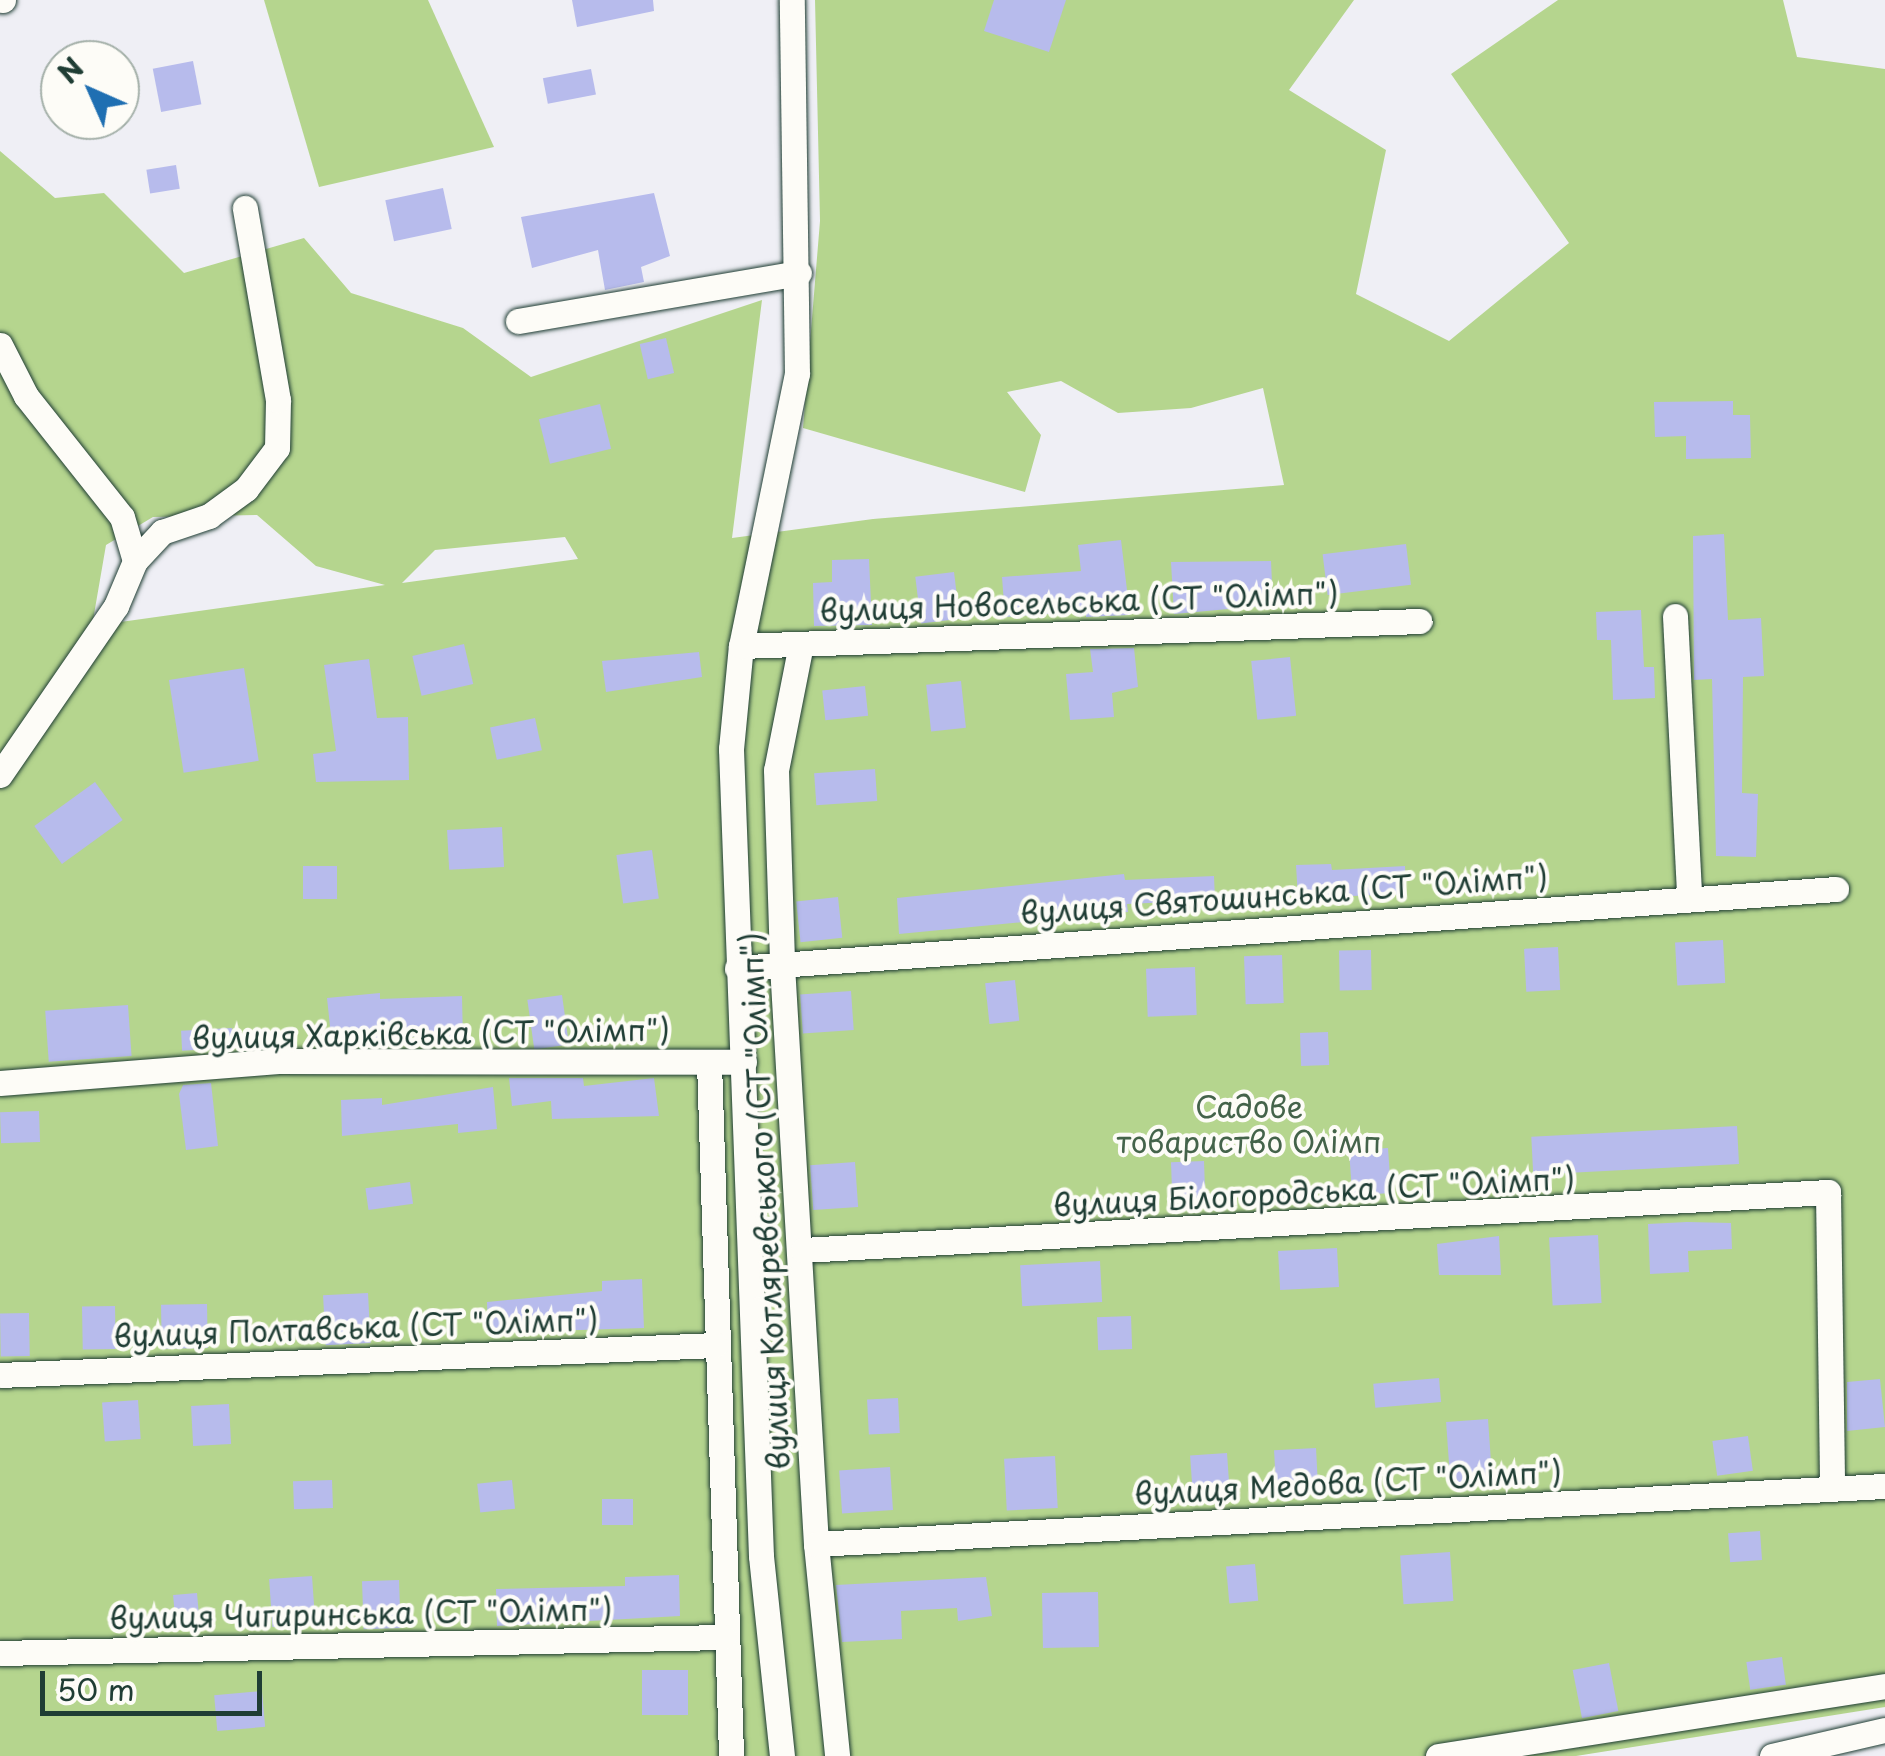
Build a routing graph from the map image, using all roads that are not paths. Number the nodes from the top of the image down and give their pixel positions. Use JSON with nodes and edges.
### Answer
{"nodes":[{"id":1,"x":792,"y":0,"type":"edge"},
{"id":2,"x":244,"y":208,"type":"dead end"},
{"id":3,"x":799,"y":273,"type":"junction"},
{"id":4,"x":518,"y":322,"type":"dead end"},
{"id":5,"x":0,"y":345,"type":"edge"},
{"id":6,"x":135,"y":562,"type":"junction"},
{"id":7,"x":1675,"y":616,"type":"dead end"},
{"id":8,"x":1420,"y":621,"type":"dead end"},
{"id":9,"x":801,"y":644,"type":"junction"},
{"id":10,"x":741,"y":646,"type":"junction"},
{"id":11,"x":0,"y":775,"type":"edge"},
{"id":12,"x":1836,"y":889,"type":"dead end"},
{"id":13,"x":1689,"y":895,"type":"junction"},
{"id":14,"x":782,"y":965,"type":"junction"},
{"id":15,"x":737,"y":968,"type":"junction"},
{"id":16,"x":709,"y":1062,"type":"junction"},
{"id":17,"x":744,"y":1062,"type":"junction"},
{"id":18,"x":0,"y":1083,"type":"edge"},
{"id":19,"x":803,"y":1250,"type":"junction"},
{"id":20,"x":715,"y":1344,"type":"junction"},
{"id":21,"x":0,"y":1374,"type":"edge"},
{"id":22,"x":1885,"y":1486,"type":"edge"},
{"id":23,"x":1832,"y":1488,"type":"junction"},
{"id":24,"x":816,"y":1544,"type":"junction"},
{"id":25,"x":724,"y":1637,"type":"junction"},
{"id":26,"x":0,"y":1653,"type":"edge"},
{"id":27,"x":1885,"y":1686,"type":"edge"},
{"id":28,"x":1885,"y":1730,"type":"edge"},
{"id":29,"x":731,"y":1756,"type":"edge"},
{"id":30,"x":782,"y":1756,"type":"edge"},
{"id":31,"x":837,"y":1756,"type":"edge"},
{"id":32,"x":1438,"y":1756,"type":"edge"},
{"id":33,"x":1772,"y":1756,"type":"edge"}],
"edges":[{"from":1,"to":3,"type":"street"},
{"from":2,"to":6,"type":"street"},
{"from":3,"to":4,"type":"street"},
{"from":3,"to":10,"type":"street"},
{"from":5,"to":6,"type":"street"},
{"from":6,"to":11,"type":"street"},
{"from":7,"to":13,"type":"street"},
{"from":8,"to":9,"type":"street","name":"вулиця Новосельська (СТ \"Олімп\")"},
{"from":9,"to":10,"type":"street","name":"вулиця Новосельська (СТ \"Олімп\")"},
{"from":9,"to":14,"type":"street","name":"вулиця Котляревського (СТ \"Олімп\")"},
{"from":10,"to":15,"type":"street"},
{"from":12,"to":13,"type":"street","name":"вулиця Святошинська (СТ \"Олімп\")"},
{"from":13,"to":14,"type":"street","name":"вулиця Святошинська (СТ \"Олімп\")"},
{"from":14,"to":15,"type":"street","name":"вулиця Святошинська (СТ \"Олімп\")"},
{"from":14,"to":19,"type":"street","name":"вулиця Котляревського (СТ \"Олімп\")"},
{"from":15,"to":17,"type":"street"},
{"from":16,"to":17,"type":"street","name":"вулиця Харківська (СТ \"Олімп\")"},
{"from":16,"to":18,"type":"street","name":"вулиця Харківська (СТ \"Олімп\")"},
{"from":16,"to":20,"type":"street","name":"вулиця Котляревського (СТ \"Олімп\")"},
{"from":17,"to":30,"type":"street"},
{"from":19,"to":23,"type":"street","name":"вулиця Білогородська (СТ \"Олімп\")"},
{"from":19,"to":24,"type":"street","name":"вулиця Котляревського (СТ \"Олімп\")"},
{"from":20,"to":21,"type":"street","name":"вулиця Полтавська (СТ \"Олімп\")"},
{"from":20,"to":25,"type":"street","name":"вулиця Котляревського (СТ \"Олімп\")"},
{"from":22,"to":23,"type":"street","name":"вулиця Медова (СТ \"Олімп\")"},
{"from":23,"to":24,"type":"street","name":"вулиця Медова (СТ \"Олімп\")"},
{"from":24,"to":31,"type":"street","name":"вулиця Котляревського (СТ \"Олімп\")"},
{"from":25,"to":26,"type":"street","name":"вулиця Чигиринська (СТ \"Олімп\")"},
{"from":25,"to":29,"type":"street","name":"вулиця Котляревського (СТ \"Олімп\")"},
{"from":27,"to":32,"type":"street"},
{"from":28,"to":33,"type":"street"}]}
